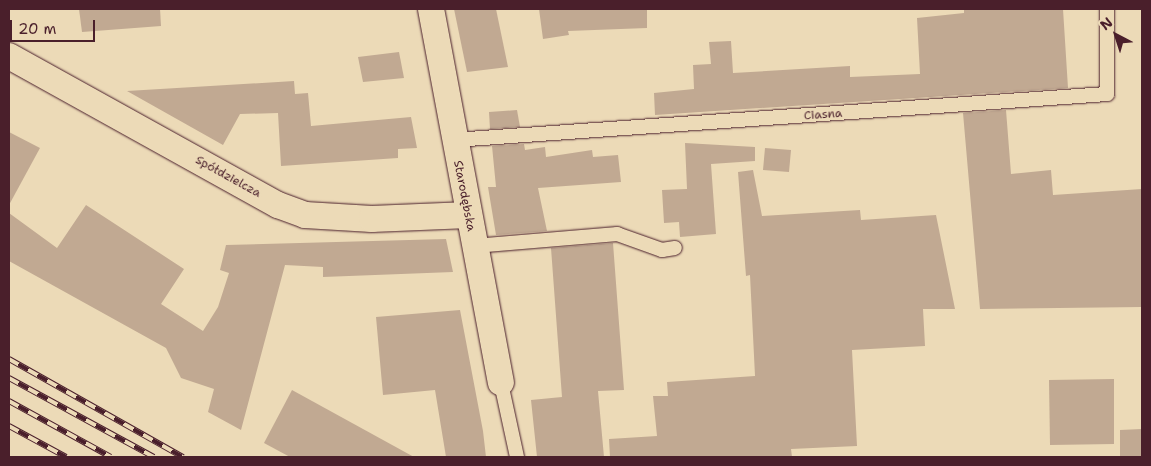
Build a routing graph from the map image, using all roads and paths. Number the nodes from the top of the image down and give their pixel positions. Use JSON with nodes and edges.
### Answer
{"nodes":[{"id":1,"x":431,"y":9,"type":"edge"},
{"id":2,"x":1107,"y":9,"type":"edge"},
{"id":3,"x":9,"y":56,"type":"edge"},
{"id":4,"x":454,"y":140,"type":"junction"},
{"id":5,"x":468,"y":215,"type":"junction"},
{"id":6,"x":474,"y":246,"type":"junction"},
{"id":7,"x":675,"y":248,"type":"dead end"},
{"id":8,"x":501,"y":383,"type":"joint"},
{"id":9,"x":517,"y":457,"type":"edge"}],
"edges":[{"from":1,"to":4,"type":"street","name":"Starodębska"},
{"from":2,"to":4,"type":"lane","name":"Ciasna"},
{"from":3,"to":5,"type":"street","name":"Spółdzielcza"},
{"from":4,"to":5,"type":"street","name":"Starodębska"},
{"from":5,"to":6,"type":"street","name":"Starodębska"},
{"from":6,"to":7,"type":"lane"},
{"from":6,"to":8,"type":"street","name":"Starodębska"},
{"from":8,"to":9,"type":"lane"}]}
